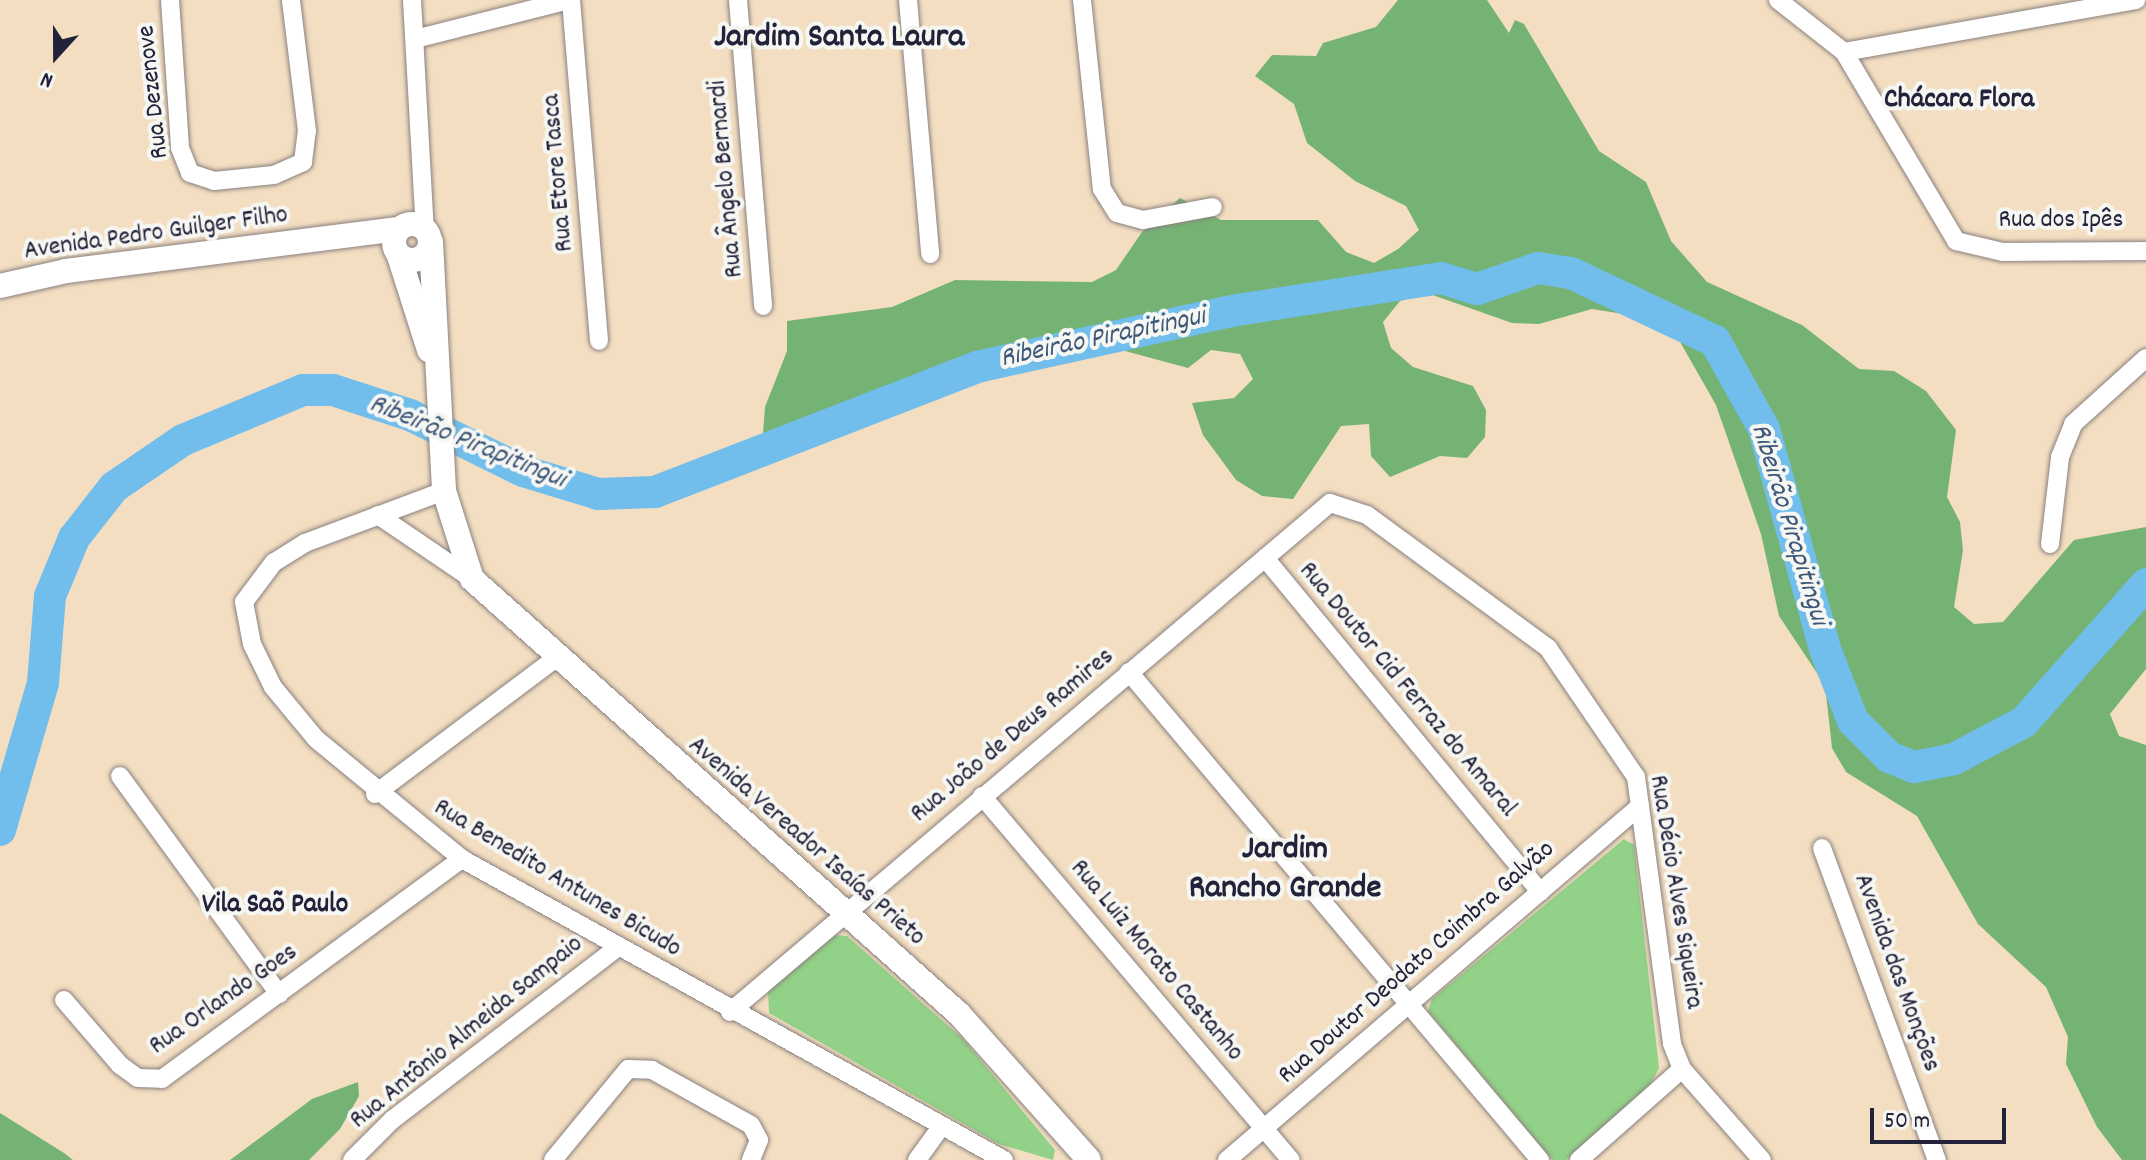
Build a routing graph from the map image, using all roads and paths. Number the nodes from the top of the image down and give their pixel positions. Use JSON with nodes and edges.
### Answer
{"nodes":[{"id":1,"x":170,"y":0,"type":"edge"},
{"id":2,"x":291,"y":0,"type":"edge"},
{"id":3,"x":412,"y":0,"type":"edge"},
{"id":4,"x":570,"y":0,"type":"edge"},
{"id":5,"x":738,"y":0,"type":"edge"},
{"id":6,"x":908,"y":0,"type":"edge"},
{"id":7,"x":1082,"y":0,"type":"edge"},
{"id":8,"x":1778,"y":0,"type":"edge"},
{"id":9,"x":2136,"y":0,"type":"edge"},
{"id":10,"x":415,"y":39,"type":"junction"},
{"id":11,"x":1844,"y":52,"type":"junction"},
{"id":12,"x":1213,"y":207,"type":"dead end"},
{"id":13,"x":409,"y":238,"type":"junction"},
{"id":14,"x":2146,"y":251,"type":"edge"},
{"id":15,"x":930,"y":254,"type":"dead end"},
{"id":16,"x":0,"y":286,"type":"edge"},
{"id":17,"x":763,"y":306,"type":"dead end"},
{"id":18,"x":599,"y":341,"type":"dead end"},
{"id":19,"x":431,"y":358,"type":"junction"},
{"id":20,"x":2146,"y":358,"type":"edge"},
{"id":21,"x":443,"y":483,"type":"junction"},
{"id":22,"x":1330,"y":503,"type":"joint"},
{"id":23,"x":378,"y":515,"type":"junction"},
{"id":24,"x":2050,"y":544,"type":"dead end"},
{"id":25,"x":1265,"y":558,"type":"junction"},
{"id":26,"x":472,"y":579,"type":"junction"},
{"id":27,"x":556,"y":658,"type":"junction"},
{"id":28,"x":1129,"y":672,"type":"junction"},
{"id":29,"x":120,"y":776,"type":"dead end"},
{"id":30,"x":375,"y":794,"type":"junction"},
{"id":31,"x":982,"y":796,"type":"junction"},
{"id":32,"x":1640,"y":806,"type":"junction"},
{"id":33,"x":1822,"y":848,"type":"dead end"},
{"id":34,"x":462,"y":859,"type":"junction"},
{"id":35,"x":1540,"y":892,"type":"junction"},
{"id":36,"x":842,"y":913,"type":"junction"},
{"id":37,"x":616,"y":949,"type":"junction"},
{"id":38,"x":279,"y":994,"type":"junction"},
{"id":39,"x":64,"y":1000,"type":"dead end"},
{"id":40,"x":1409,"y":1004,"type":"junction"},
{"id":41,"x":730,"y":1012,"type":"junction"},
{"id":42,"x":1682,"y":1069,"type":"junction"},
{"id":43,"x":941,"y":1127,"type":"junction"},
{"id":44,"x":1264,"y":1128,"type":"junction"},
{"id":45,"x":1934,"y":1158,"type":"edge"},
{"id":46,"x":352,"y":1160,"type":"edge"},
{"id":47,"x":553,"y":1160,"type":"edge"},
{"id":48,"x":751,"y":1160,"type":"edge"},
{"id":49,"x":917,"y":1160,"type":"edge"},
{"id":50,"x":1004,"y":1160,"type":"edge"},
{"id":51,"x":1089,"y":1160,"type":"edge"},
{"id":52,"x":1227,"y":1160,"type":"edge"},
{"id":53,"x":1291,"y":1160,"type":"edge"},
{"id":54,"x":1540,"y":1160,"type":"edge"},
{"id":55,"x":1579,"y":1160,"type":"edge"},
{"id":56,"x":1762,"y":1160,"type":"edge"}],
"edges":[{"from":1,"to":2,"type":"street","name":"Rua Dezenove"},
{"from":3,"to":10,"type":"street"},
{"from":4,"to":10,"type":"street"},
{"from":4,"to":18,"type":"street","name":"Rua Etore Tasca"},
{"from":5,"to":17,"type":"street","name":"Rua Ângelo Bernardi"},
{"from":6,"to":15,"type":"street"},
{"from":7,"to":12,"type":"street"},
{"from":8,"to":11,"type":"street"},
{"from":9,"to":11,"type":"street"},
{"from":10,"to":13,"type":"street"},
{"from":11,"to":14,"type":"street","name":"Rua dos Ipês"},
{"from":13,"to":16,"type":"main road","name":"Avenida Pedro Guilger Filho"},
{"from":13,"to":19,"type":"main road","name":"Avenida Vereador Isaías Prieto"},
{"from":13,"to":19,"type":"main road","name":"Avenida Vereador Isaías Prieto"},
{"from":19,"to":21,"type":"main road","name":"Avenida Vereador Isaías Prieto"},
{"from":20,"to":24,"type":"street"},
{"from":21,"to":23,"type":"street","name":"Rua Benedito Antunes Bicudo"},
{"from":21,"to":26,"type":"main road","name":"Avenida Vereador Isaías Prieto"},
{"from":22,"to":25,"type":"street","name":"Rua João de Deus Ramires"},
{"from":22,"to":32,"type":"street","name":"Rua Décio Alves Siqueira"},
{"from":23,"to":26,"type":"street","name":"Avenida Vereador Isaías Prieto"},
{"from":23,"to":30,"type":"street","name":"Rua Benedito Antunes Bicudo"},
{"from":25,"to":28,"type":"street","name":"Rua João de Deus Ramires"},
{"from":25,"to":35,"type":"street","name":"Rua Doutor Cid Ferraz do Amaral"},
{"from":26,"to":27,"type":"main road","name":"Avenida Vereador Isaías Prieto"},
{"from":27,"to":30,"type":"street"},
{"from":27,"to":36,"type":"main road","name":"Avenida Vereador Isaías Prieto"},
{"from":28,"to":31,"type":"street","name":"Rua João de Deus Ramires"},
{"from":28,"to":40,"type":"street"},
{"from":29,"to":38,"type":"street"},
{"from":30,"to":34,"type":"street","name":"Rua Benedito Antunes Bicudo"},
{"from":31,"to":36,"type":"street","name":"Rua João de Deus Ramires"},
{"from":31,"to":44,"type":"street","name":"Rua Luiz Morato Castanho"},
{"from":32,"to":35,"type":"street","name":"Rua Doutor Deodato Coimbra Galvão"},
{"from":32,"to":42,"type":"street","name":"Rua Décio Alves Siqueira"},
{"from":33,"to":45,"type":"street","name":"Avenida das Monções"},
{"from":34,"to":37,"type":"street","name":"Rua Benedito Antunes Bicudo"},
{"from":34,"to":38,"type":"street","name":"Rua Orlando Goes"},
{"from":35,"to":40,"type":"street","name":"Rua Doutor Deodato Coimbra Galvão"},
{"from":36,"to":41,"type":"street","name":"Rua João de Deus Ramires"},
{"from":36,"to":51,"type":"main road","name":"Avenida Vereador Isaías Prieto"},
{"from":37,"to":41,"type":"street","name":"Rua Benedito Antunes Bicudo"},
{"from":37,"to":46,"type":"street","name":"Rua Antônio Almeida Sampaio"},
{"from":38,"to":39,"type":"street","name":"Rua Orlando Goes"},
{"from":40,"to":44,"type":"street","name":"Rua Doutor Deodato Coimbra Galvão"},
{"from":40,"to":54,"type":"street"},
{"from":41,"to":43,"type":"street","name":"Rua Benedito Antunes Bicudo"},
{"from":42,"to":55,"type":"street"},
{"from":42,"to":56,"type":"street","name":"Rua Décio Alves Siqueira"},
{"from":43,"to":49,"type":"street"},
{"from":43,"to":50,"type":"street","name":"Rua Benedito Antunes Bicudo"},
{"from":44,"to":52,"type":"street","name":"Rua Doutor Deodato Coimbra Galvão"},
{"from":44,"to":53,"type":"street","name":"Rua Luiz Morato Castanho"},
{"from":47,"to":48,"type":"street"}]}
